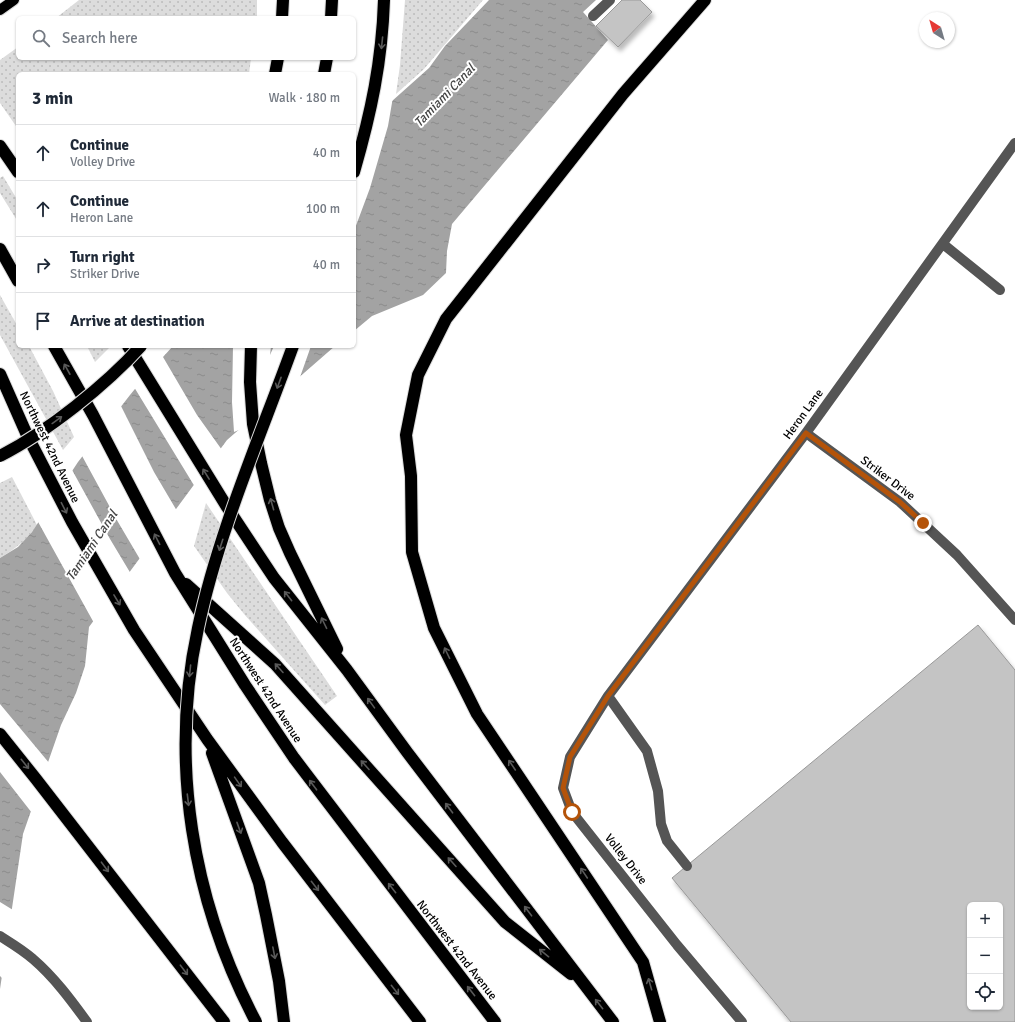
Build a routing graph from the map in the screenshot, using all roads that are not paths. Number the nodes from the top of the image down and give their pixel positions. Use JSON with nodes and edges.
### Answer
{"nodes":[{"id":1,"x":14,"y":0,"type":"edge"},
{"id":2,"x":282,"y":0,"type":"edge"},
{"id":3,"x":332,"y":0,"type":"edge"},
{"id":4,"x":610,"y":0,"type":"edge"},
{"id":5,"x":704,"y":0,"type":"edge"},
{"id":6,"x":384,"y":2,"type":"edge"},
{"id":7,"x":0,"y":10,"type":"edge"},
{"id":8,"x":282,"y":16,"type":"edge"},
{"id":9,"x":331,"y":16,"type":"edge"},
{"id":10,"x":593,"y":16,"type":"dead end"},
{"id":11,"x":278,"y":60,"type":"edge"},
{"id":12,"x":326,"y":60,"type":"edge"},
{"id":13,"x":276,"y":72,"type":"edge"},
{"id":14,"x":324,"y":72,"type":"edge"},
{"id":15,"x":1015,"y":143,"type":"edge"},
{"id":16,"x":0,"y":146,"type":"edge"},
{"id":17,"x":356,"y":165,"type":"edge"},
{"id":18,"x":16,"y":169,"type":"edge"},
{"id":19,"x":943,"y":244,"type":"junction"},
{"id":20,"x":0,"y":248,"type":"edge"},
{"id":21,"x":16,"y":277,"type":"edge"},
{"id":22,"x":1000,"y":290,"type":"dead end"},
{"id":23,"x":55,"y":348,"type":"edge"},
{"id":24,"x":129,"y":348,"type":"edge"},
{"id":25,"x":139,"y":348,"type":"edge"},
{"id":26,"x":252,"y":348,"type":"edge"},
{"id":27,"x":291,"y":348,"type":"edge"},
{"id":28,"x":0,"y":374,"type":"edge"},
{"id":29,"x":806,"y":433,"type":"junction"},
{"id":30,"x":0,"y":456,"type":"edge"},
{"id":31,"x":174,"y":574,"type":"junction"},
{"id":32,"x":1015,"y":620,"type":"edge"},
{"id":33,"x":347,"y":670,"type":"junction"},
{"id":34,"x":608,"y":696,"type":"junction"},
{"id":35,"x":0,"y":734,"type":"edge"},
{"id":36,"x":207,"y":739,"type":"junction"},
{"id":37,"x":687,"y":866,"type":"dead end"},
{"id":38,"x":0,"y":936,"type":"edge"},
{"id":39,"x":585,"y":986,"type":"junction"},
{"id":40,"x":87,"y":1022,"type":"edge"},
{"id":41,"x":224,"y":1022,"type":"edge"},
{"id":42,"x":256,"y":1022,"type":"edge"},
{"id":43,"x":284,"y":1022,"type":"edge"},
{"id":44,"x":420,"y":1022,"type":"edge"},
{"id":45,"x":495,"y":1022,"type":"edge"},
{"id":46,"x":613,"y":1022,"type":"edge"},
{"id":47,"x":660,"y":1022,"type":"edge"},
{"id":48,"x":742,"y":1022,"type":"edge"}],
"edges":[{"from":1,"to":7,"type":"main road"},
{"from":2,"to":8,"type":"highway"},
{"from":3,"to":9,"type":"highway"},
{"from":4,"to":10,"type":"street"},
{"from":47,"to":5,"type":"highway","one_way":true},
{"from":6,"to":17,"type":"highway","one_way":true},
{"from":11,"to":13,"type":"highway"},
{"from":12,"to":14,"type":"highway"},
{"from":15,"to":19,"type":"street","name":"Heron Lane"},
{"from":16,"to":18,"type":"highway"},
{"from":19,"to":22,"type":"street"},
{"from":19,"to":29,"type":"street","name":"Heron Lane"},
{"from":20,"to":21,"type":"highway"},
{"from":31,"to":23,"type":"highway","name":"Northwest 42nd Avenue","one_way":true},
{"from":33,"to":24,"type":"highway","one_way":true},
{"from":30,"to":25,"type":"highway","one_way":true,"bridge":true},
{"from":33,"to":26,"type":"highway","one_way":true},
{"from":27,"to":42,"type":"highway","one_way":true,"bridge":true},
{"from":28,"to":36,"type":"highway","name":"Northwest 42nd Avenue","one_way":true},
{"from":29,"to":32,"type":"street","name":"Striker Drive"},
{"from":29,"to":34,"type":"street","name":"Heron Lane"},
{"from":39,"to":31,"type":"highway","one_way":true},
{"from":45,"to":31,"type":"highway","name":"Northwest 42nd Avenue","one_way":true},
{"from":39,"to":33,"type":"highway","one_way":true},
{"from":34,"to":37,"type":"street"},
{"from":34,"to":48,"type":"street","name":"Volley Drive"},
{"from":35,"to":41,"type":"highway","one_way":true},
{"from":36,"to":43,"type":"highway","one_way":true},
{"from":36,"to":44,"type":"highway","name":"Northwest 42nd Avenue","one_way":true},
{"from":38,"to":40,"type":"street"},
{"from":46,"to":39,"type":"highway","one_way":true}]}
